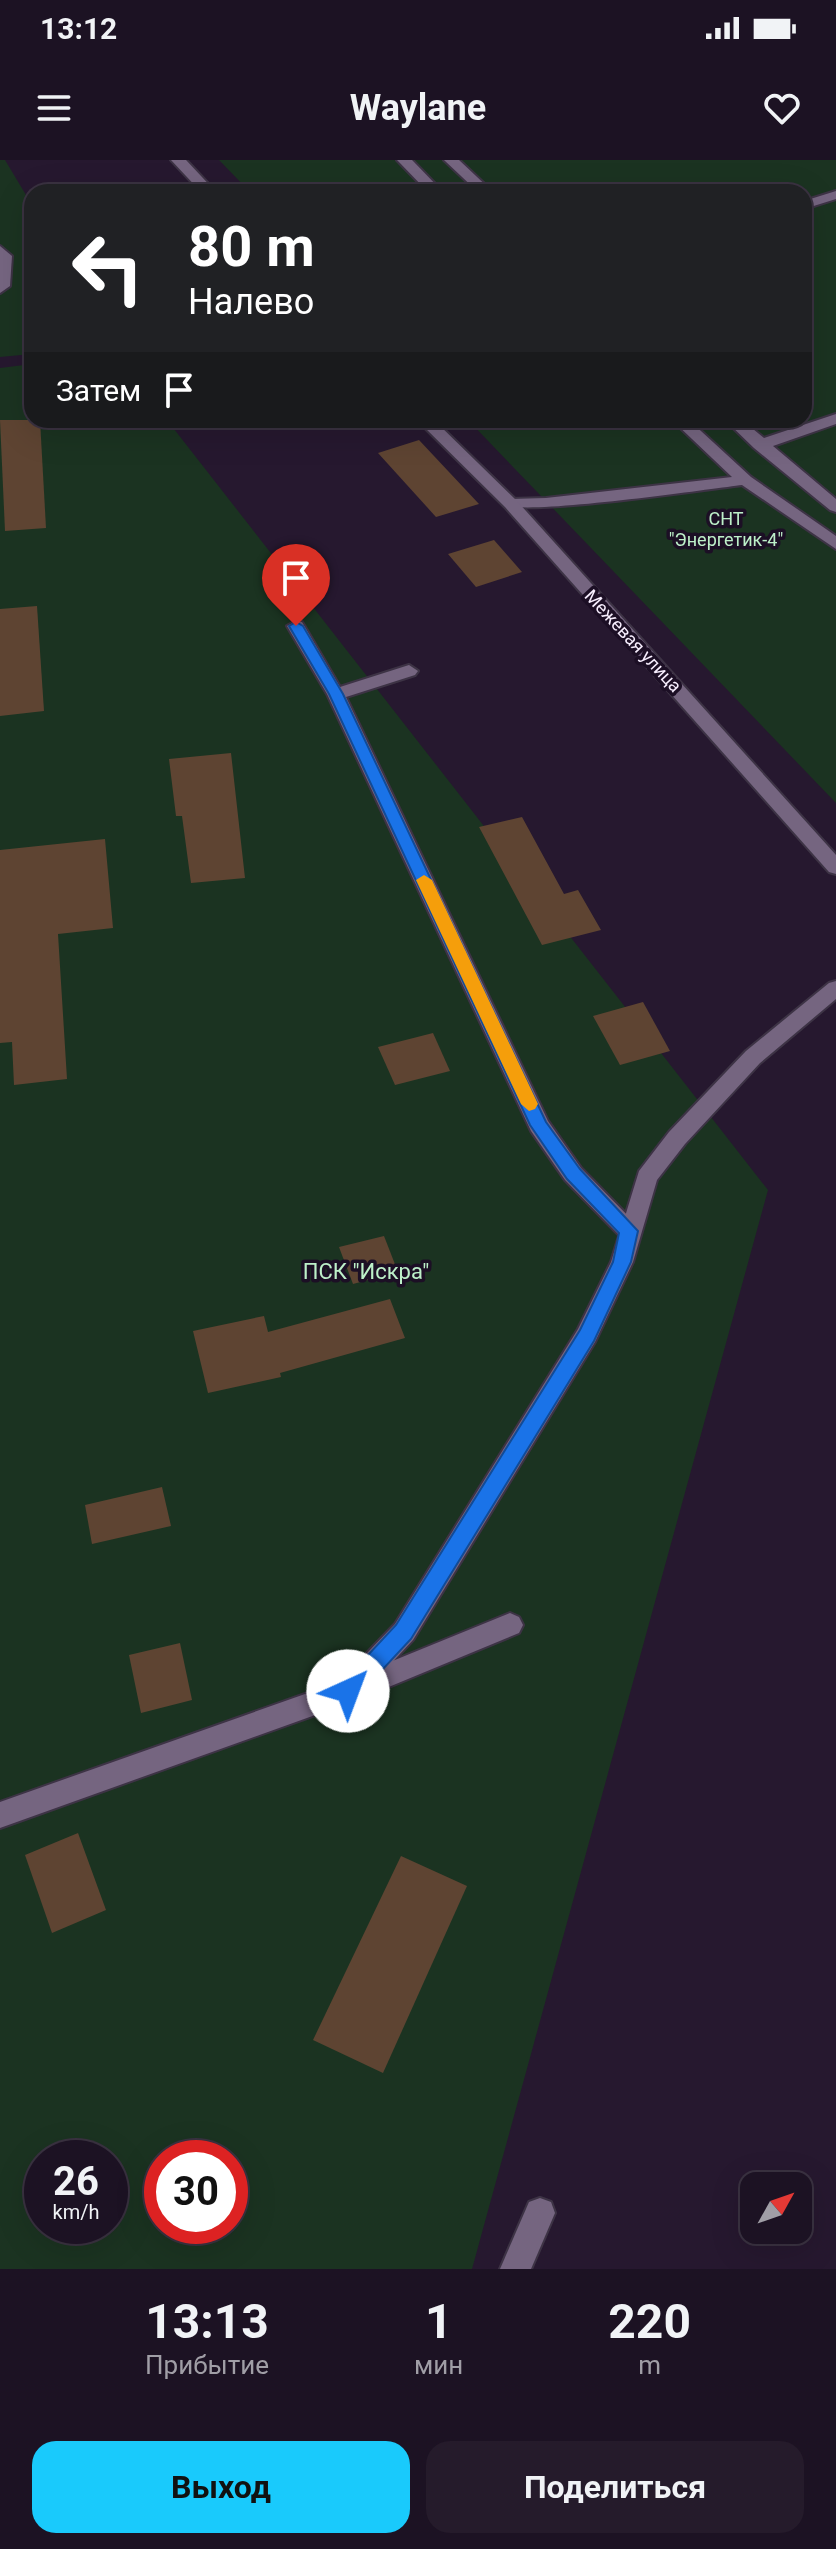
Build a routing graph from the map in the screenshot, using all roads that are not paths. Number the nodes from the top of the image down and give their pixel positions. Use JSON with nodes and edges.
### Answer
{"nodes":[{"id":1,"x":178,"y":160,"type":"edge"},
{"id":2,"x":404,"y":160,"type":"edge"},
{"id":3,"x":451,"y":160,"type":"edge"},
{"id":4,"x":201,"y":184,"type":"edge"},
{"id":5,"x":428,"y":184,"type":"edge"},
{"id":6,"x":477,"y":184,"type":"edge"},
{"id":7,"x":836,"y":195,"type":"edge"},
{"id":8,"x":812,"y":202,"type":"edge"},
{"id":9,"x":0,"y":250,"type":"edge"},
{"id":10,"x":0,"y":289,"type":"edge"},
{"id":11,"x":836,"y":419,"type":"edge"},
{"id":12,"x":812,"y":427,"type":"edge"},
{"id":13,"x":433,"y":428,"type":"edge"},
{"id":14,"x":689,"y":428,"type":"edge"},
{"id":15,"x":742,"y":428,"type":"edge"},
{"id":16,"x":810,"y":428,"type":"edge"},
{"id":17,"x":760,"y":445,"type":"junction"},
{"id":18,"x":745,"y":480,"type":"junction"},
{"id":19,"x":511,"y":504,"type":"junction"},
{"id":20,"x":836,"y":507,"type":"edge"},
{"id":21,"x":836,"y":544,"type":"edge"},
{"id":22,"x":296,"y":626,"type":"dead end"},
{"id":23,"x":409,"y":671,"type":"dead end"},
{"id":24,"x":336,"y":694,"type":"junction"},
{"id":25,"x":836,"y":867,"type":"edge"},
{"id":26,"x":836,"y":988,"type":"edge"},
{"id":27,"x":629,"y":1231,"type":"junction"},
{"id":28,"x":510,"y":1625,"type":"dead end"},
{"id":29,"x":348,"y":1691,"type":"junction"},
{"id":30,"x":0,"y":1815,"type":"edge"},
{"id":31,"x":540,"y":2213,"type":"dead end"},
{"id":32,"x":515,"y":2269,"type":"edge"}],
"edges":[{"from":1,"to":4,"type":"street"},
{"from":2,"to":5,"type":"street"},
{"from":3,"to":6,"type":"street"},
{"from":7,"to":8,"type":"street"},
{"from":9,"to":10,"type":"street"},
{"from":11,"to":12,"type":"street"},
{"from":13,"to":19,"type":"street","name":"Межевая улица"},
{"from":14,"to":18,"type":"street"},
{"from":15,"to":17,"type":"street"},
{"from":16,"to":17,"type":"street"},
{"from":17,"to":20,"type":"street"},
{"from":18,"to":19,"type":"street"},
{"from":18,"to":21,"type":"street"},
{"from":19,"to":25,"type":"street","name":"Межевая улица"},
{"from":22,"to":24,"type":"street"},
{"from":23,"to":24,"type":"street"},
{"from":24,"to":27,"type":"street"},
{"from":26,"to":27,"type":"street"},
{"from":27,"to":29,"type":"street"},
{"from":28,"to":29,"type":"street"},
{"from":29,"to":30,"type":"street"},
{"from":31,"to":32,"type":"street"}]}
